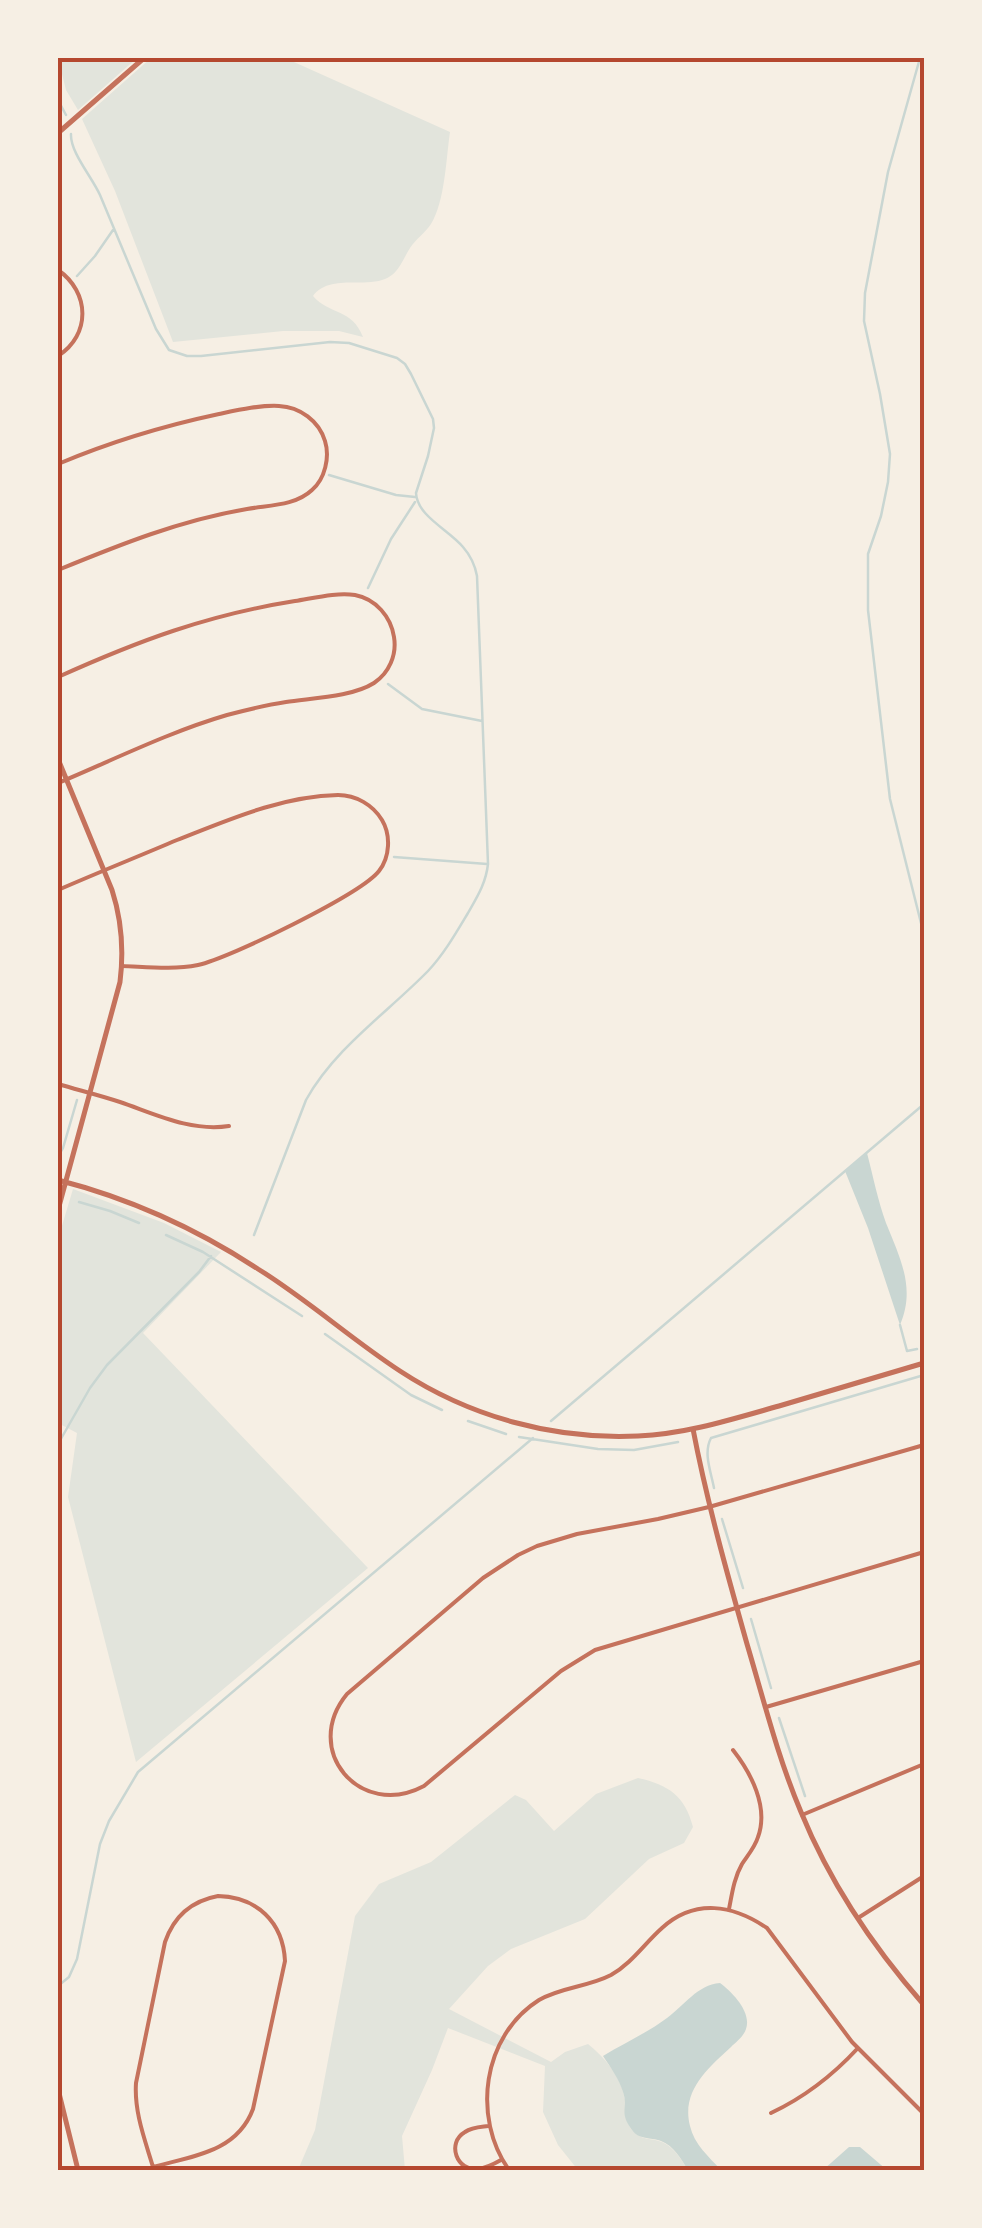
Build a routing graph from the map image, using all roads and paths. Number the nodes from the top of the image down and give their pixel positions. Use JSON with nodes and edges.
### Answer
{"nodes":[{"id":1,"x":144,"y":58,"type":"edge"},
{"id":2,"x":58,"y":133,"type":"edge"},
{"id":3,"x":58,"y":270,"type":"edge"},
{"id":4,"x":58,"y":356,"type":"edge"},
{"id":5,"x":58,"y":464,"type":"edge"},
{"id":6,"x":58,"y":570,"type":"edge"},
{"id":7,"x":58,"y":677,"type":"edge"},
{"id":8,"x":58,"y":760,"type":"edge"},
{"id":9,"x":66,"y":780,"type":"junction"},
{"id":10,"x":58,"y":783,"type":"edge"},
{"id":11,"x":104,"y":870,"type":"junction"},
{"id":12,"x":58,"y":890,"type":"edge"},
{"id":13,"x":122,"y":966,"type":"junction"},
{"id":14,"x":58,"y":1084,"type":"edge"},
{"id":15,"x":91,"y":1092,"type":"junction"},
{"id":16,"x":229,"y":1126,"type":"dead end"},
{"id":17,"x":62,"y":1181,"type":"edge"},
{"id":18,"x":58,"y":1210,"type":"edge"},
{"id":19,"x":924,"y":1363,"type":"edge"},
{"id":20,"x":693,"y":1429,"type":"junction"},
{"id":21,"x":924,"y":1445,"type":"edge"},
{"id":22,"x":709,"y":1507,"type":"junction"},
{"id":23,"x":924,"y":1552,"type":"edge"},
{"id":24,"x":737,"y":1608,"type":"junction"},
{"id":25,"x":924,"y":1661,"type":"edge"},
{"id":26,"x":766,"y":1707,"type":"junction"},
{"id":27,"x":733,"y":1750,"type":"dead end"},
{"id":28,"x":924,"y":1764,"type":"edge"},
{"id":29,"x":802,"y":1814,"type":"junction"},
{"id":30,"x":924,"y":1876,"type":"edge"},
{"id":31,"x":729,"y":1910,"type":"junction"},
{"id":32,"x":858,"y":1918,"type":"junction"},
{"id":33,"x":924,"y":2005,"type":"edge"},
{"id":34,"x":858,"y":2048,"type":"junction"},
{"id":35,"x":58,"y":2089,"type":"edge"},
{"id":36,"x":771,"y":2113,"type":"dead end"},
{"id":37,"x":924,"y":2114,"type":"edge"},
{"id":38,"x":488,"y":2126,"type":"junction"},
{"id":39,"x":501,"y":2160,"type":"junction"},
{"id":40,"x":153,"y":2168,"type":"junction"},
{"id":41,"x":78,"y":2170,"type":"edge"},
{"id":42,"x":142,"y":2170,"type":"edge"},
{"id":43,"x":508,"y":2170,"type":"edge"}],
"edges":[{"from":1,"to":2,"type":"street"},
{"from":3,"to":4,"type":"street"},
{"from":5,"to":6,"type":"street"},
{"from":7,"to":9,"type":"street"},
{"from":8,"to":9,"type":"street"},
{"from":9,"to":10,"type":"street"},
{"from":9,"to":11,"type":"street"},
{"from":11,"to":12,"type":"street"},
{"from":11,"to":13,"type":"street"},
{"from":11,"to":13,"type":"street"},
{"from":13,"to":15,"type":"street"},
{"from":14,"to":15,"type":"street"},
{"from":15,"to":16,"type":"street"},
{"from":15,"to":17,"type":"street"},
{"from":17,"to":18,"type":"street"},
{"from":17,"to":20,"type":"street"},
{"from":19,"to":20,"type":"street"},
{"from":20,"to":22,"type":"street"},
{"from":21,"to":22,"type":"street"},
{"from":22,"to":24,"type":"street"},
{"from":22,"to":24,"type":"street"},
{"from":23,"to":24,"type":"street"},
{"from":24,"to":26,"type":"street"},
{"from":25,"to":26,"type":"street"},
{"from":26,"to":29,"type":"street"},
{"from":27,"to":31,"type":"street"},
{"from":28,"to":29,"type":"street"},
{"from":29,"to":32,"type":"street"},
{"from":30,"to":32,"type":"street"},
{"from":31,"to":34,"type":"street"},
{"from":31,"to":38,"type":"street"},
{"from":32,"to":33,"type":"street"},
{"from":34,"to":36,"type":"street"},
{"from":34,"to":37,"type":"street"},
{"from":35,"to":41,"type":"street"},
{"from":38,"to":39,"type":"street"},
{"from":38,"to":39,"type":"street"},
{"from":39,"to":43,"type":"street"},
{"from":40,"to":40,"type":"street"},
{"from":40,"to":42,"type":"street"}]}
